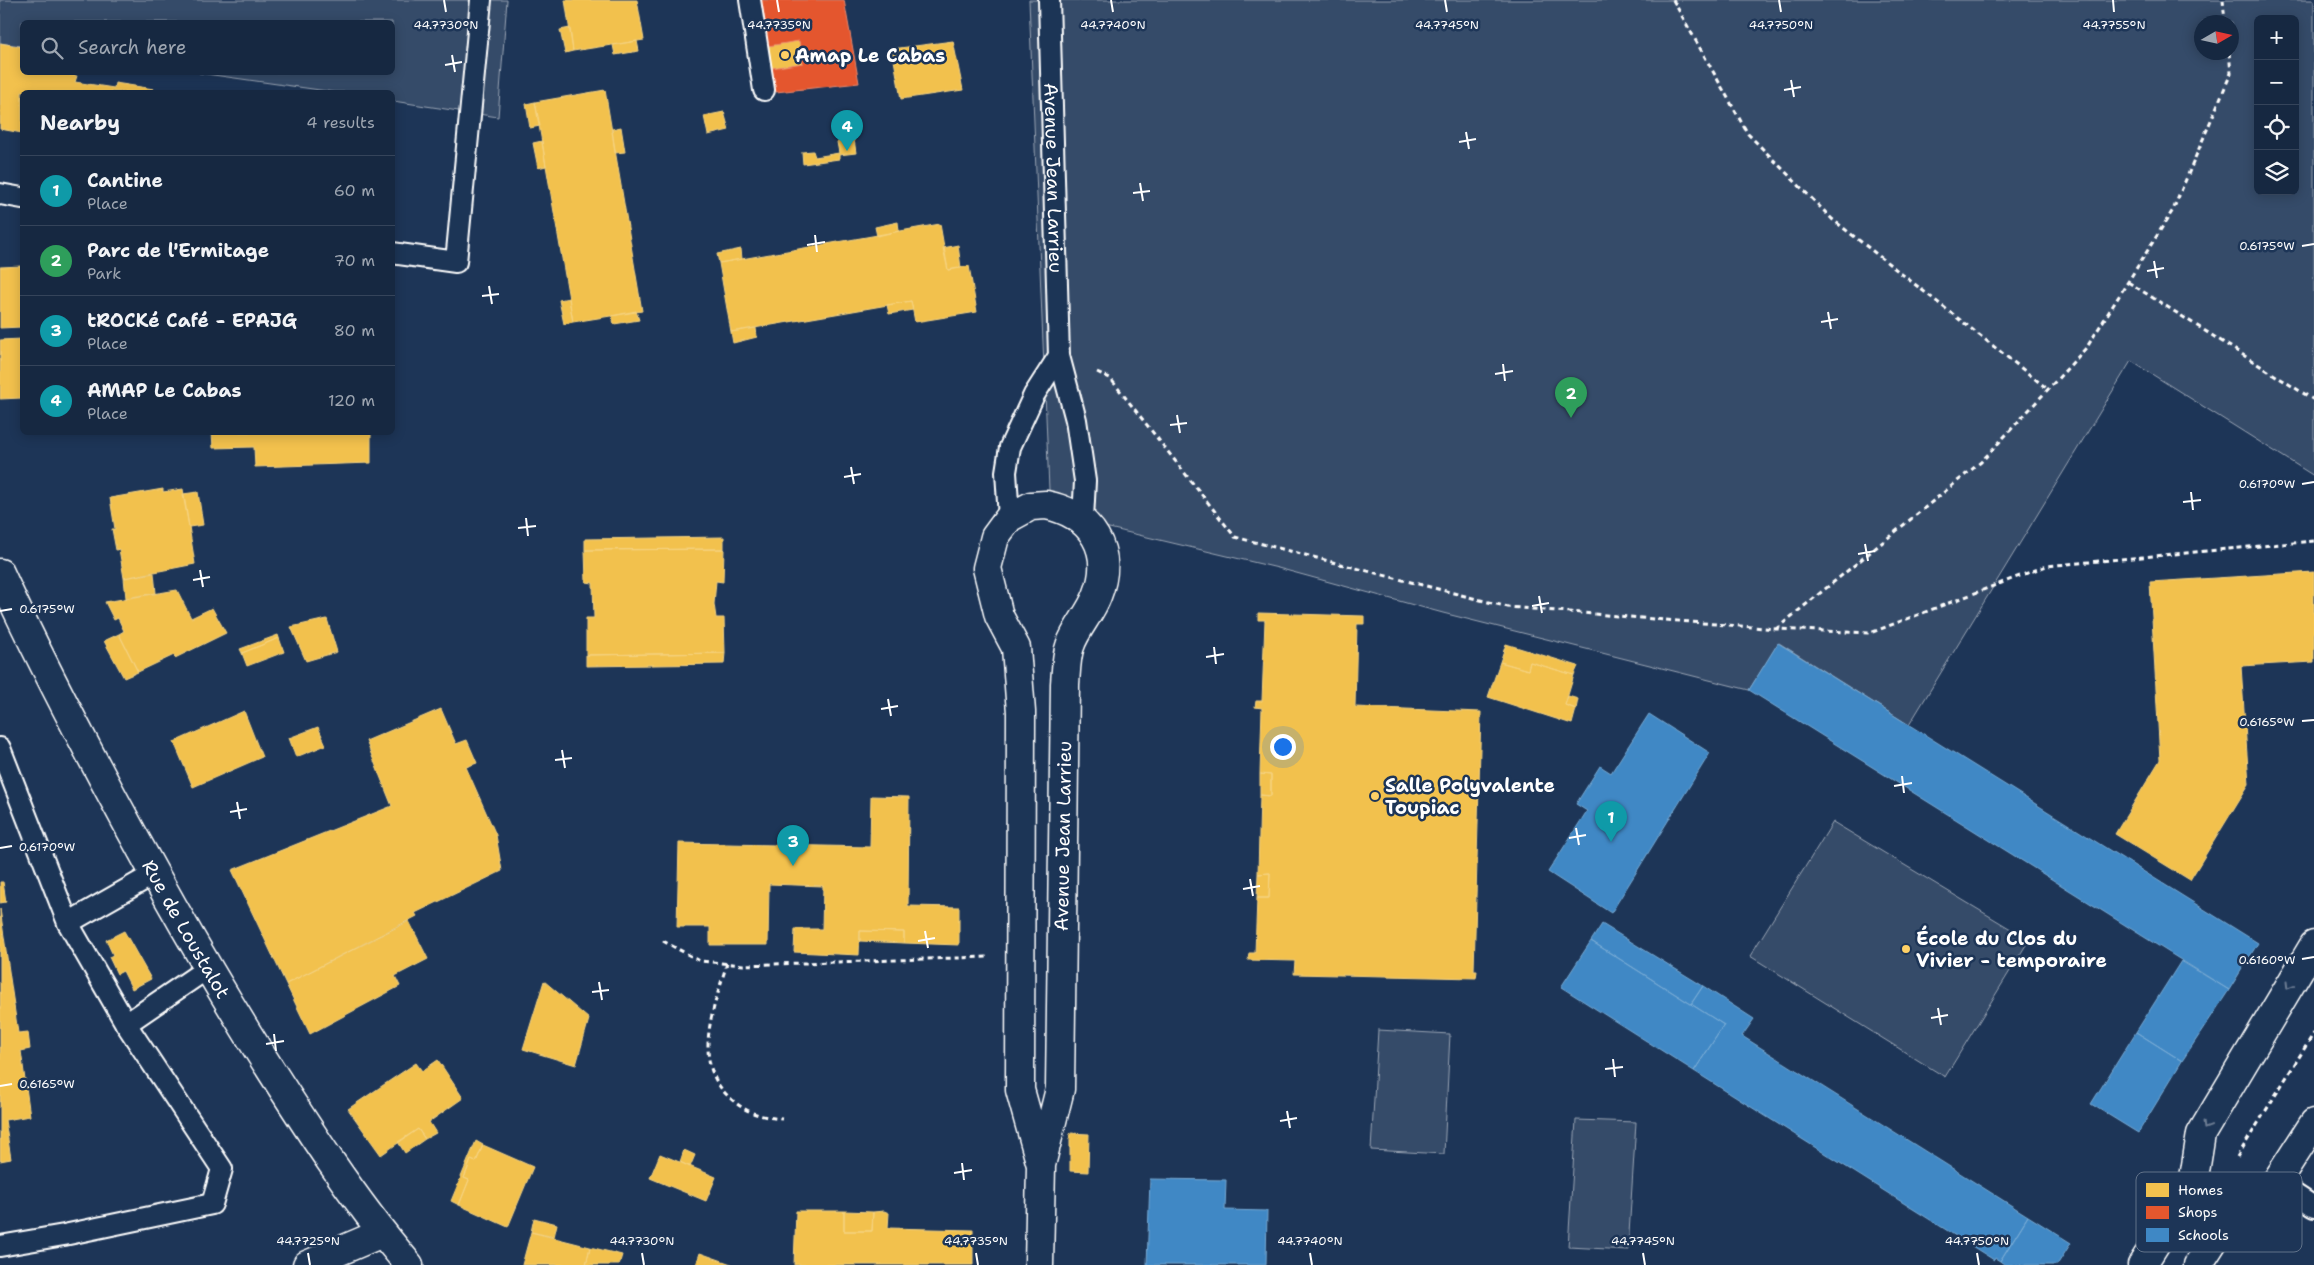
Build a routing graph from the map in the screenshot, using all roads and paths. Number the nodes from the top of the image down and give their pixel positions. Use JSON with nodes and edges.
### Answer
{"nodes":[{"id":1,"x":481,"y":0,"type":"edge"},
{"id":2,"x":750,"y":0,"type":"edge"},
{"id":3,"x":1049,"y":0,"type":"edge"},
{"id":4,"x":1673,"y":0,"type":"edge"},
{"id":5,"x":2223,"y":0,"type":"edge"},
{"id":6,"x":2224,"y":15,"type":"edge"},
{"id":7,"x":2230,"y":60,"type":"edge"},
{"id":8,"x":764,"y":90,"type":"dead end"},
{"id":9,"x":0,"y":194,"type":"edge"},
{"id":10,"x":20,"y":198,"type":"edge"},
{"id":11,"x":395,"y":253,"type":"edge"},
{"id":12,"x":2128,"y":282,"type":"junction"},
{"id":13,"x":1059,"y":356,"type":"junction"},
{"id":14,"x":2049,"y":390,"type":"junction"},
{"id":15,"x":2314,"y":400,"type":"edge"},
{"id":16,"x":1009,"y":518,"type":"junction"},
{"id":17,"x":1083,"y":519,"type":"junction"},
{"id":18,"x":2314,"y":541,"type":"edge"},
{"id":19,"x":0,"y":574,"type":"edge"},
{"id":20,"x":1776,"y":629,"type":"junction"},
{"id":21,"x":0,"y":748,"type":"edge"},
{"id":22,"x":154,"y":874,"type":"junction"},
{"id":23,"x":68,"y":923,"type":"junction"},
{"id":24,"x":663,"y":940,"type":"dead end"},
{"id":25,"x":2314,"y":944,"type":"edge"},
{"id":26,"x":1020,"y":956,"type":"junction"},
{"id":27,"x":727,"y":963,"type":"junction"},
{"id":28,"x":208,"y":968,"type":"junction"},
{"id":29,"x":126,"y":1024,"type":"junction"},
{"id":30,"x":2314,"y":1032,"type":"edge"},
{"id":31,"x":782,"y":1119,"type":"dead end"},
{"id":32,"x":2314,"y":1122,"type":"edge"},
{"id":33,"x":2201,"y":1134,"type":"junction"},
{"id":34,"x":2237,"y":1157,"type":"junction"},
{"id":35,"x":1041,"y":1164,"type":"junction"},
{"id":36,"x":2195,"y":1172,"type":"edge"},
{"id":37,"x":2260,"y":1172,"type":"edge"},
{"id":38,"x":2282,"y":1172,"type":"edge"},
{"id":39,"x":2302,"y":1199,"type":"edge"},
{"id":40,"x":2314,"y":1207,"type":"edge"},
{"id":41,"x":382,"y":1233,"type":"junction"},
{"id":42,"x":0,"y":1246,"type":"edge"},
{"id":43,"x":2150,"y":1252,"type":"edge"},
{"id":44,"x":2206,"y":1252,"type":"edge"},
{"id":45,"x":307,"y":1265,"type":"edge"},
{"id":46,"x":409,"y":1265,"type":"edge"},
{"id":47,"x":1039,"y":1265,"type":"edge"},
{"id":48,"x":2142,"y":1265,"type":"edge"},
{"id":49,"x":2198,"y":1265,"type":"edge"}],
"edges":[{"from":1,"to":11,"type":"lane"},
{"from":2,"to":8,"type":"lane"},
{"from":3,"to":13,"type":"lane","name":"Avenue Jean Larrieu"},
{"from":4,"to":14,"type":"path"},
{"from":5,"to":6,"type":"path"},
{"from":7,"to":12,"type":"path"},
{"from":9,"to":10,"type":"lane"},
{"from":12,"to":14,"type":"path"},
{"from":12,"to":15,"type":"path"},
{"from":13,"to":16,"type":"lane"},
{"from":13,"to":17,"type":"lane","name":"Avenue Jean Larrieu"},
{"from":13,"to":20,"type":"path"},
{"from":14,"to":20,"type":"path"},
{"from":16,"to":17,"type":"street","name":"Avenue Jean Larrieu"},
{"from":16,"to":26,"type":"street","name":"Avenue Jean Larrieu"},
{"from":17,"to":35,"type":"street","name":"Avenue Jean Larrieu"},
{"from":18,"to":20,"type":"path"},
{"from":19,"to":22,"type":"street","name":"Rue de Loustalot"},
{"from":21,"to":23,"type":"lane"},
{"from":22,"to":23,"type":"lane"},
{"from":22,"to":28,"type":"street","name":"Rue de Loustalot"},
{"from":23,"to":29,"type":"lane"},
{"from":24,"to":27,"type":"path"},
{"from":25,"to":33,"type":"street","one_way":true},
{"from":26,"to":27,"type":"path"},
{"from":26,"to":35,"type":"street","name":"Avenue Jean Larrieu"},
{"from":27,"to":31,"type":"path"},
{"from":28,"to":29,"type":"lane"},
{"from":28,"to":41,"type":"street","name":"Rue de Loustalot"},
{"from":29,"to":42,"type":"lane"},
{"from":30,"to":34,"type":"path"},
{"from":32,"to":38,"type":"street"},
{"from":33,"to":34,"type":"path"},
{"from":33,"to":36,"type":"street"},
{"from":34,"to":37,"type":"path"},
{"from":35,"to":47,"type":"street","name":"Avenue Jean Larrieu"},
{"from":39,"to":40,"type":"lane"},
{"from":41,"to":45,"type":"street"},
{"from":41,"to":46,"type":"street","name":"Rue de Loustalot"},
{"from":43,"to":48,"type":"street"},
{"from":44,"to":49,"type":"street"}]}
